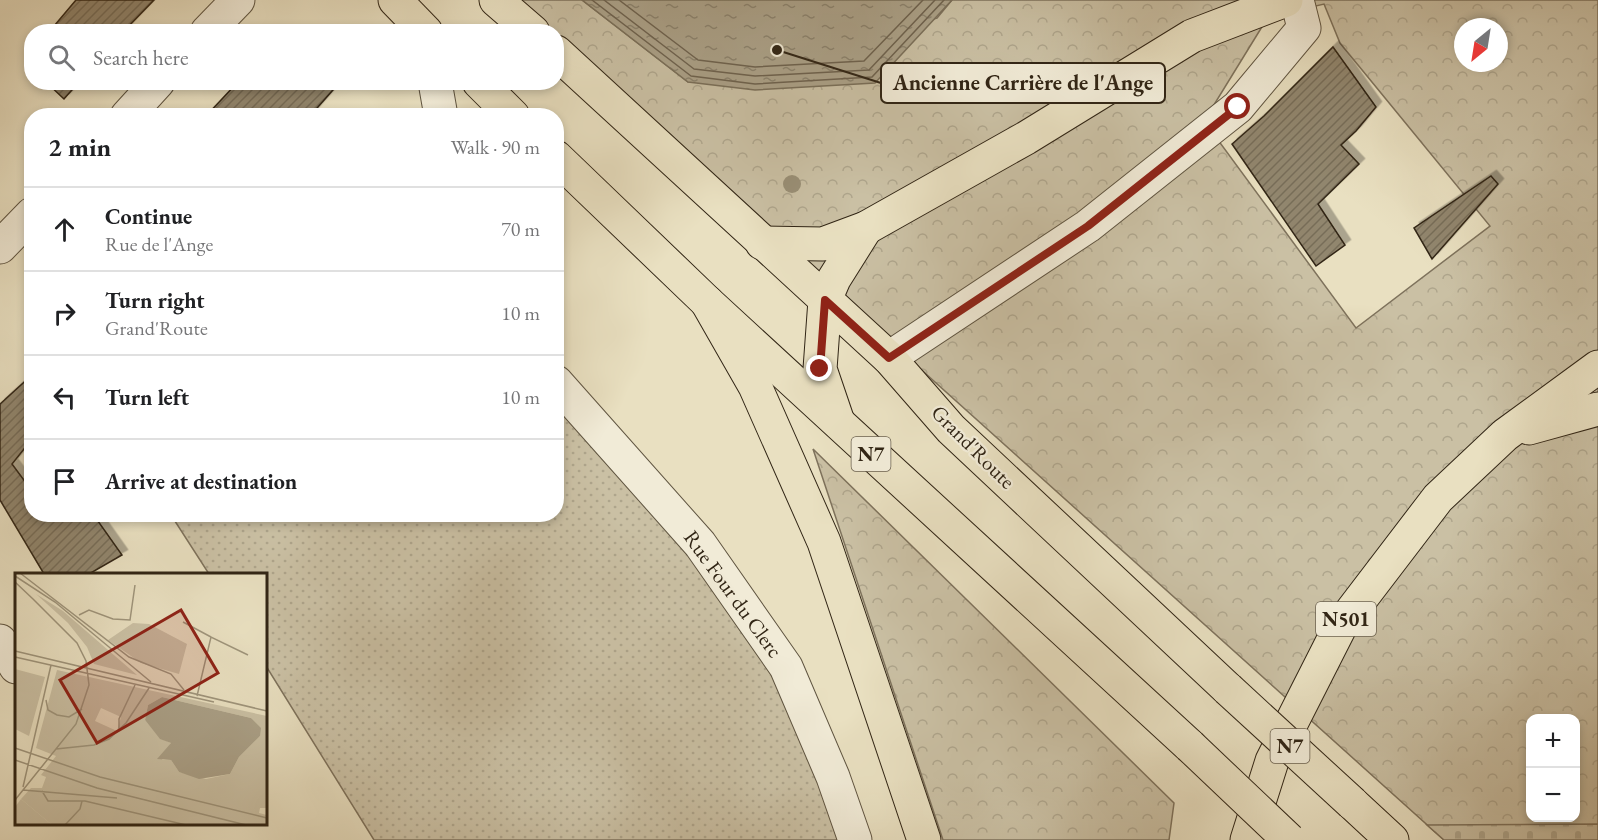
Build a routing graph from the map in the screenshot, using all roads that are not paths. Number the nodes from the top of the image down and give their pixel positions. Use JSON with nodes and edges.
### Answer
{"nodes":[{"id":1,"x":238,"y":0,"type":"edge"},
{"id":2,"x":395,"y":0,"type":"edge"},
{"id":3,"x":496,"y":0,"type":"edge"},
{"id":4,"x":1286,"y":0,"type":"edge"},
{"id":5,"x":1297,"y":0,"type":"edge"},
{"id":6,"x":215,"y":24,"type":"edge"},
{"id":7,"x":418,"y":24,"type":"edge"},
{"id":8,"x":524,"y":24,"type":"edge"},
{"id":9,"x":564,"y":59,"type":"edge"},
{"id":10,"x":151,"y":90,"type":"edge"},
{"id":11,"x":436,"y":90,"type":"edge"},
{"id":12,"x":487,"y":90,"type":"edge"},
{"id":13,"x":134,"y":108,"type":"edge"},
{"id":14,"x":440,"y":108,"type":"edge"},
{"id":15,"x":505,"y":108,"type":"edge"},
{"id":16,"x":564,"y":165,"type":"edge"},
{"id":17,"x":24,"y":222,"type":"edge"},
{"id":18,"x":867,"y":228,"type":"junction"},
{"id":19,"x":762,"y":243,"type":"junction"},
{"id":20,"x":0,"y":247,"type":"edge"},
{"id":21,"x":825,"y":300,"type":"junction"},
{"id":22,"x":707,"y":302,"type":"junction"},
{"id":23,"x":889,"y":358,"type":"junction"},
{"id":24,"x":1598,"y":367,"type":"edge"},
{"id":25,"x":564,"y":391,"type":"edge"},
{"id":26,"x":1598,"y":409,"type":"edge"},
{"id":27,"x":839,"y":424,"type":"junction"},
{"id":28,"x":1505,"y":435,"type":"junction"},
{"id":29,"x":0,"y":640,"type":"edge"},
{"id":30,"x":15,"y":665,"type":"edge"},
{"id":31,"x":855,"y":840,"type":"edge"},
{"id":32,"x":924,"y":840,"type":"edge"},
{"id":33,"x":1247,"y":840,"type":"edge"},
{"id":34,"x":1289,"y":840,"type":"edge"},
{"id":35,"x":1392,"y":840,"type":"edge"}],
"edges":[{"from":1,"to":6,"type":"street"},
{"from":2,"to":7,"type":"main road"},
{"from":3,"to":8,"type":"main road"},
{"from":4,"to":18,"type":"main road"},
{"from":5,"to":23,"type":"street"},
{"from":9,"to":19,"type":"main road","name":"Grand'Route","number":"N7"},
{"from":10,"to":13,"type":"street"},
{"from":11,"to":14,"type":"street"},
{"from":12,"to":15,"type":"main road"},
{"from":16,"to":22,"type":"main road","number":"N7"},
{"from":17,"to":20,"type":"street"},
{"from":18,"to":19,"type":"main road"},
{"from":18,"to":21,"type":"main road"},
{"from":19,"to":21,"type":"main road","name":"Grand'Route","number":"N7"},
{"from":21,"to":23,"type":"main road","name":"Grand'Route","number":"N7"},
{"from":21,"to":27,"type":"main road"},
{"from":22,"to":27,"type":"main road","number":"N7"},
{"from":22,"to":32,"type":"main road"},
{"from":23,"to":35,"type":"main road","name":"Grand'Route","number":"N7","bridge":true},
{"from":24,"to":28,"type":"main road","number":"N501"},
{"from":25,"to":31,"type":"street","name":"Rue Four du Clerc"},
{"from":26,"to":28,"type":"main road"},
{"from":27,"to":34,"type":"main road","number":"N7","bridge":true},
{"from":28,"to":33,"type":"main road","number":"N501"},
{"from":29,"to":30,"type":"street"}]}
